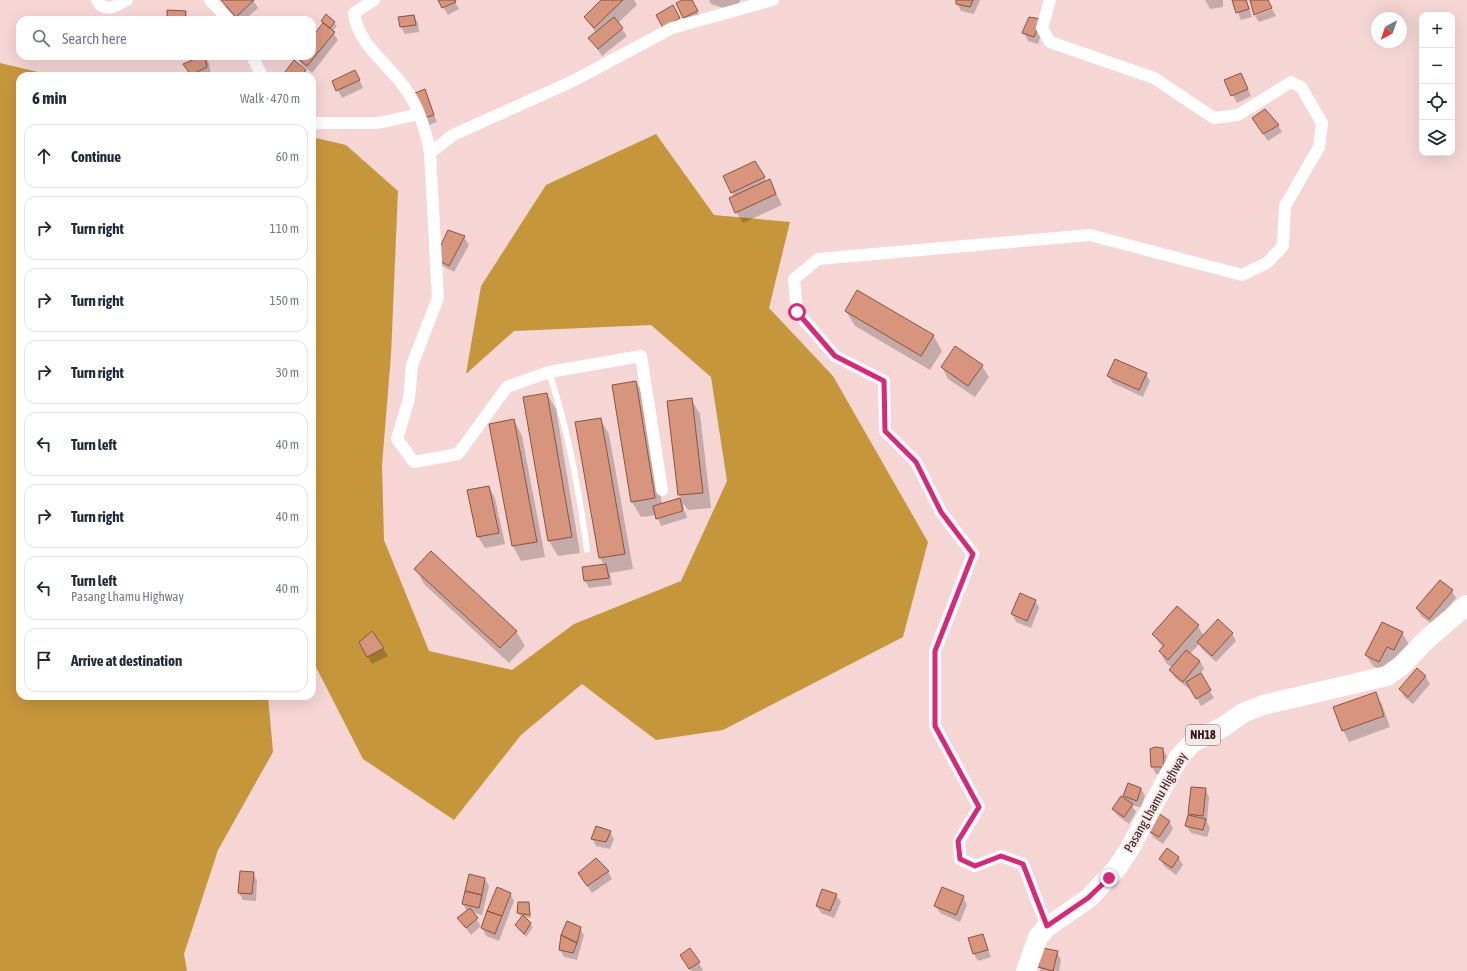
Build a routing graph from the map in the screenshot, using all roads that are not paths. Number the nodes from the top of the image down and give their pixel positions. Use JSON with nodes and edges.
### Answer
{"nodes":[{"id":1,"x":96,"y":0,"type":"edge"},
{"id":2,"x":127,"y":0,"type":"edge"},
{"id":3,"x":210,"y":0,"type":"edge"},
{"id":4,"x":374,"y":0,"type":"edge"},
{"id":5,"x":772,"y":0,"type":"edge"},
{"id":6,"x":1050,"y":0,"type":"edge"},
{"id":7,"x":225,"y":16,"type":"edge"},
{"id":8,"x":254,"y":60,"type":"edge"},
{"id":9,"x":260,"y":72,"type":"edge"},
{"id":10,"x":419,"y":114,"type":"junction"},
{"id":11,"x":316,"y":122,"type":"edge"},
{"id":12,"x":430,"y":153,"type":"junction"},
{"id":13,"x":549,"y":372,"type":"junction"},
{"id":14,"x":662,"y":490,"type":"dead end"},
{"id":15,"x":587,"y":550,"type":"dead end"},
{"id":16,"x":1467,"y":605,"type":"edge"},
{"id":17,"x":1047,"y":926,"type":"junction"},
{"id":18,"x":1026,"y":971,"type":"edge"}],
"edges":[{"from":1,"to":2,"type":"street"},
{"from":3,"to":7,"type":"street"},
{"from":4,"to":10,"type":"street"},
{"from":5,"to":12,"type":"street"},
{"from":6,"to":17,"type":"street"},
{"from":8,"to":9,"type":"street"},
{"from":10,"to":11,"type":"street"},
{"from":10,"to":12,"type":"street"},
{"from":12,"to":13,"type":"street"},
{"from":13,"to":14,"type":"street"},
{"from":13,"to":15,"type":"lane"},
{"from":16,"to":17,"type":"main road","name":"Pasang Lhamu Highway","number":"NH18"},
{"from":17,"to":18,"type":"main road","name":"Pasang Lhamu Highway","number":"NH18"}]}
